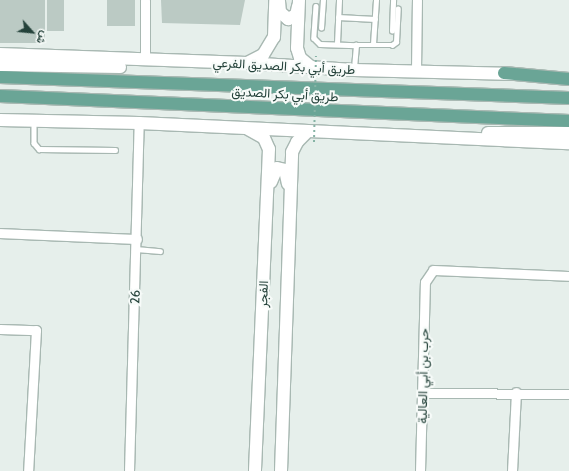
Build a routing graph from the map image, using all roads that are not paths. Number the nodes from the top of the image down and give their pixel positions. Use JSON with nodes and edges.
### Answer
{"nodes":[{"id":1,"x":145,"y":0,"type":"edge"},
{"id":2,"x":275,"y":0,"type":"edge"},
{"id":3,"x":278,"y":0,"type":"edge"},
{"id":4,"x":299,"y":0,"type":"edge"},
{"id":5,"x":323,"y":0,"type":"edge"},
{"id":6,"x":339,"y":0,"type":"edge"},
{"id":7,"x":376,"y":0,"type":"edge"},
{"id":8,"x":393,"y":0,"type":"edge"},
{"id":9,"x":417,"y":0,"type":"edge"},
{"id":10,"x":316,"y":6,"type":"dead end"},
{"id":11,"x":398,"y":8,"type":"dead end"},
{"id":12,"x":338,"y":17,"type":"junction"},
{"id":13,"x":375,"y":20,"type":"junction"},
{"id":14,"x":321,"y":28,"type":"dead end"},
{"id":15,"x":392,"y":31,"type":"dead end"},
{"id":16,"x":337,"y":43,"type":"junction"},
{"id":17,"x":356,"y":44,"type":"junction"},
{"id":18,"x":373,"y":44,"type":"junction"},
{"id":19,"x":0,"y":54,"type":"edge"},
{"id":20,"x":145,"y":60,"type":"junction"},
{"id":21,"x":247,"y":63,"type":"junction"},
{"id":22,"x":0,"y":65,"type":"edge"},
{"id":23,"x":311,"y":67,"type":"junction"},
{"id":24,"x":354,"y":70,"type":"junction"},
{"id":25,"x":416,"y":70,"type":"junction"},
{"id":26,"x":504,"y":73,"type":"junction"},
{"id":27,"x":569,"y":76,"type":"edge"},
{"id":28,"x":0,"y":78,"type":"edge"},
{"id":29,"x":569,"y":79,"type":"edge"},
{"id":30,"x":0,"y":96,"type":"edge"},
{"id":31,"x":569,"y":98,"type":"edge"},
{"id":32,"x":0,"y":120,"type":"edge"},
{"id":33,"x":569,"y":121,"type":"edge"},
{"id":34,"x":34,"y":122,"type":"junction"},
{"id":35,"x":139,"y":123,"type":"junction"},
{"id":36,"x":248,"y":129,"type":"junction"},
{"id":37,"x":569,"y":133,"type":"edge"},
{"id":38,"x":407,"y":136,"type":"junction"},
{"id":39,"x":310,"y":137,"type":"junction"},
{"id":40,"x":569,"y":143,"type":"edge"},
{"id":41,"x":115,"y":150,"type":"dead end"},
{"id":42,"x":267,"y":197,"type":"junction"},
{"id":43,"x":290,"y":197,"type":"junction"},
{"id":44,"x":0,"y":233,"type":"edge"},
{"id":45,"x":137,"y":239,"type":"junction"},
{"id":46,"x":136,"y":249,"type":"junction"},
{"id":47,"x":160,"y":251,"type":"dead end"},
{"id":48,"x":569,"y":276,"type":"edge"},
{"id":49,"x":0,"y":329,"type":"edge"},
{"id":50,"x":516,"y":392,"type":"junction"},
{"id":51,"x":423,"y":393,"type":"junction"},
{"id":52,"x":569,"y":394,"type":"edge"},
{"id":53,"x":28,"y":471,"type":"edge"},
{"id":54,"x":129,"y":471,"type":"edge"},
{"id":55,"x":255,"y":471,"type":"edge"},
{"id":56,"x":281,"y":471,"type":"edge"},
{"id":57,"x":420,"y":471,"type":"edge"},
{"id":58,"x":512,"y":471,"type":"edge"}],
"edges":[{"from":1,"to":20,"type":"street"},
{"from":2,"to":21,"type":"main road"},
{"from":3,"to":4,"type":"main road"},
{"from":4,"to":23,"type":"main road"},
{"from":5,"to":14,"type":"lane"},
{"from":6,"to":12,"type":"lane"},
{"from":7,"to":13,"type":"lane"},
{"from":8,"to":15,"type":"lane"},
{"from":9,"to":25,"type":"street"},
{"from":10,"to":16,"type":"lane"},
{"from":11,"to":18,"type":"lane"},
{"from":12,"to":13,"type":"lane"},
{"from":12,"to":16,"type":"lane"},
{"from":13,"to":18,"type":"lane"},
{"from":16,"to":17,"type":"lane"},
{"from":17,"to":18,"type":"lane"},
{"from":17,"to":24,"type":"lane"},
{"from":19,"to":20,"type":"main road","name":"طريق أبي بكر الصديق الفرعي"},
{"from":20,"to":21,"type":"main road","name":"طريق أبي بكر الصديق الفرعي"},
{"from":21,"to":22,"type":"main road"},
{"from":21,"to":23,"type":"main road","name":"طريق أبي بكر الصديق الفرعي"},
{"from":23,"to":24,"type":"main road","name":"طريق أبي بكر الصديق الفرعي"},
{"from":24,"to":25,"type":"main road","name":"طريق أبي بكر الصديق الفرعي"},
{"from":25,"to":26,"type":"main road","name":"طريق أبي بكر الصديق الفرعي"},
{"from":26,"to":27,"type":"main road","name":"طريق أبي بكر الصديق الفرعي"},
{"from":26,"to":29,"type":"main road"},
{"from":28,"to":31,"type":"main road","name":"طريق أبي بكر الصديق"},
{"from":30,"to":33,"type":"main road","name":"طريق أبي بكر الصديق"},
{"from":32,"to":34,"type":"main road"},
{"from":34,"to":35,"type":"main road"},
{"from":34,"to":41,"type":"lane"},
{"from":35,"to":36,"type":"main road"},
{"from":35,"to":45,"type":"street","name":"26"},
{"from":36,"to":39,"type":"main road"},
{"from":36,"to":42,"type":"main road","name":"الفجر"},
{"from":37,"to":38,"type":"main road"},
{"from":38,"to":39,"type":"main road"},
{"from":38,"to":40,"type":"main road"},
{"from":39,"to":43,"type":"main road","name":"الفجر"},
{"from":42,"to":43,"type":"main road"},
{"from":42,"to":55,"type":"main road","name":"الفجر"},
{"from":43,"to":56,"type":"main road","name":"الفجر"},
{"from":44,"to":45,"type":"street"},
{"from":45,"to":46,"type":"street","name":"26"},
{"from":46,"to":47,"type":"lane"},
{"from":46,"to":54,"type":"street","name":"26"},
{"from":48,"to":51,"type":"street","name":"حرب بن أبي العالية"},
{"from":49,"to":53,"type":"street"},
{"from":50,"to":51,"type":"street"},
{"from":50,"to":52,"type":"street"},
{"from":50,"to":58,"type":"street"},
{"from":51,"to":57,"type":"street","name":"حرب بن أبي العالية"}]}
